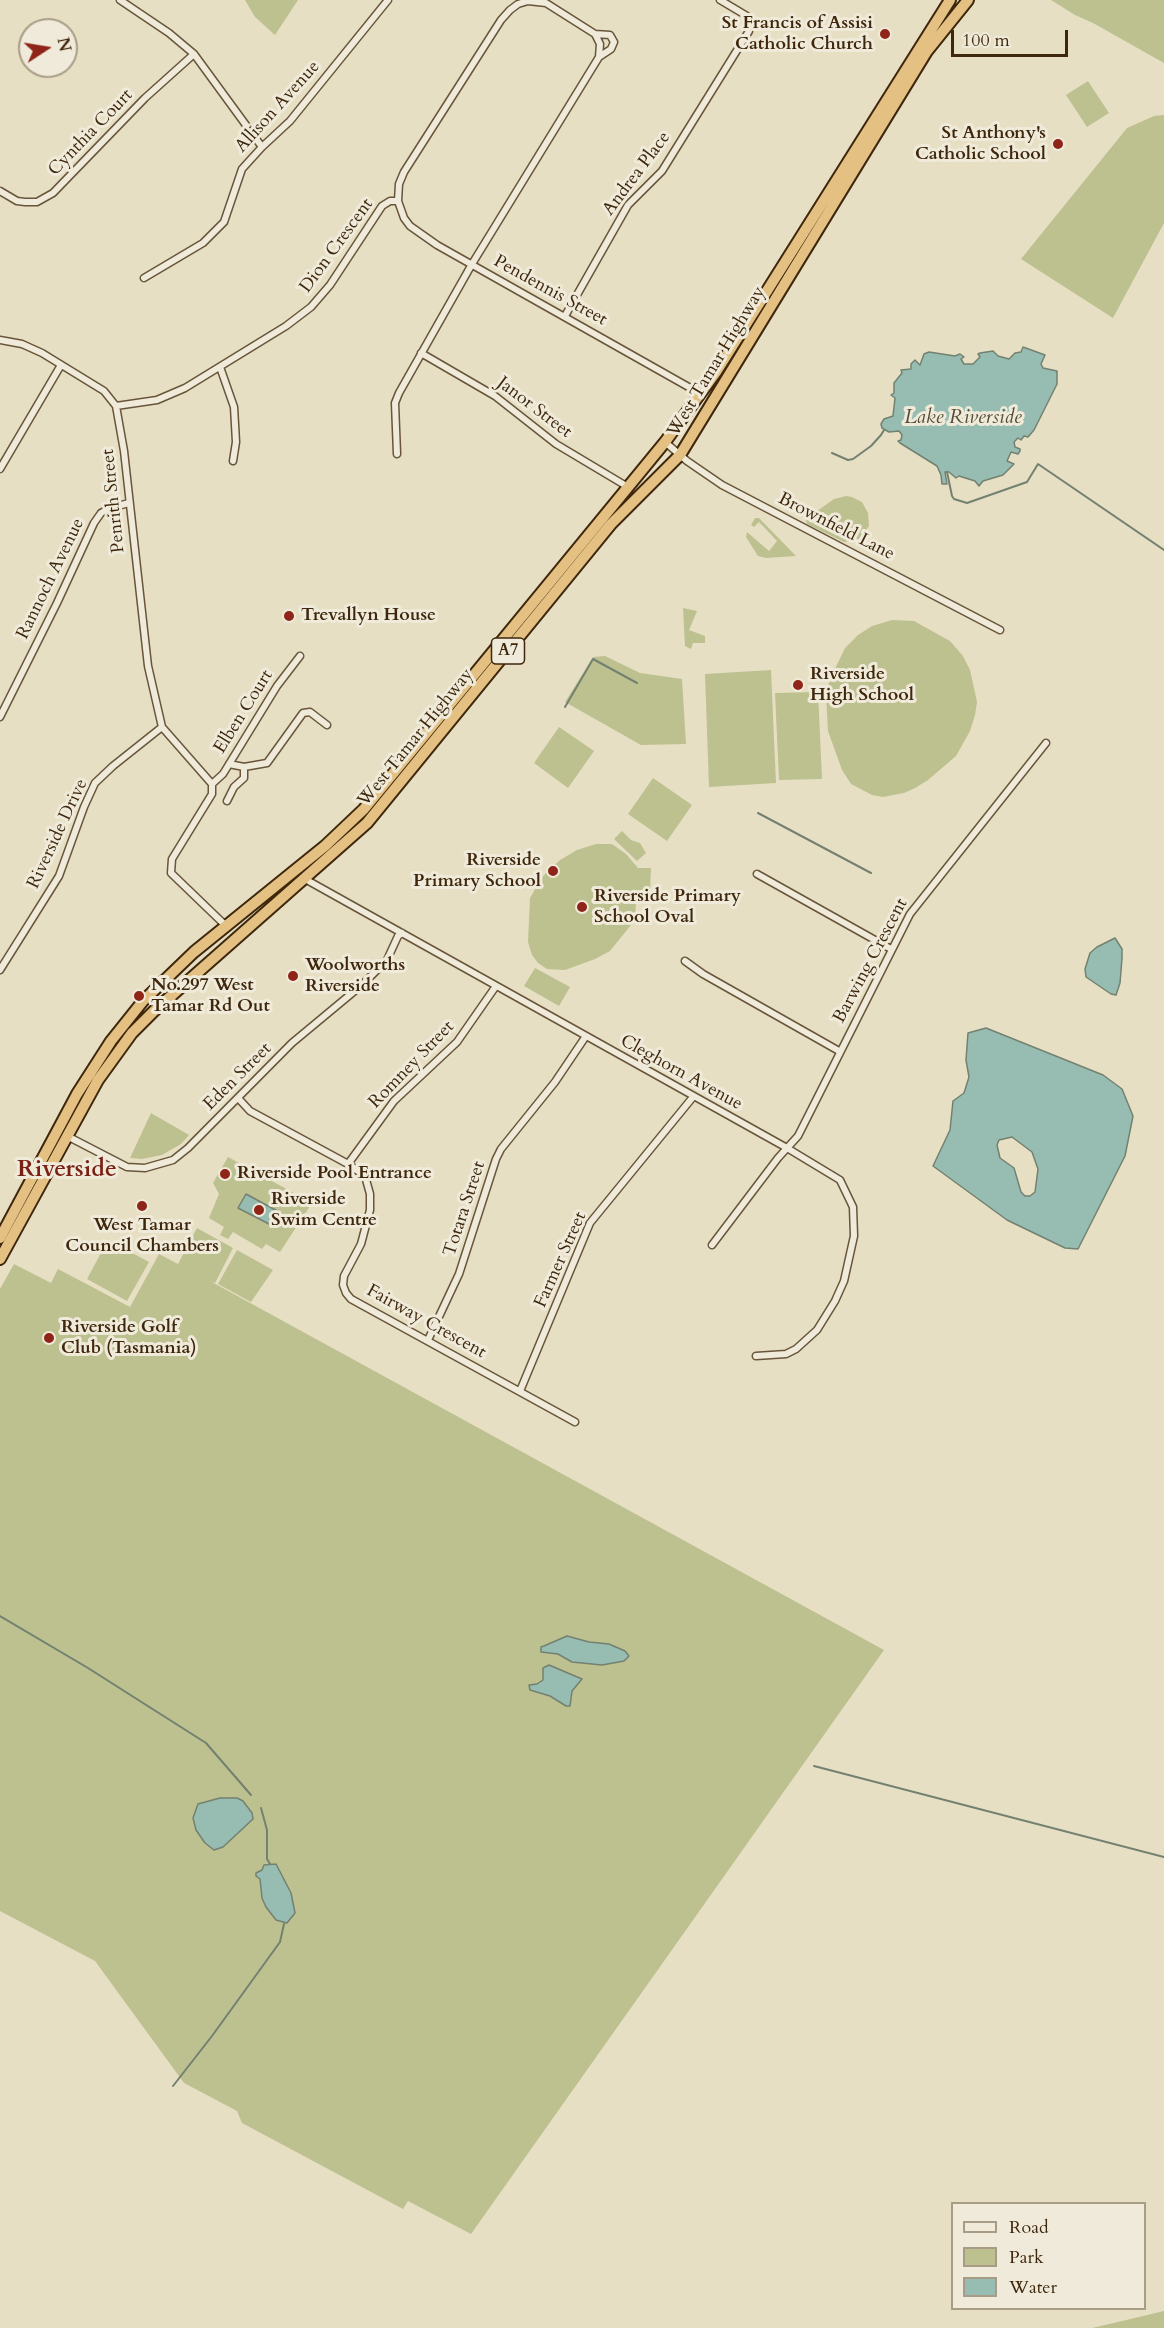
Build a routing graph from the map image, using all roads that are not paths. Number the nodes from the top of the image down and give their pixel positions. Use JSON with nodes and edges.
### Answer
{"nodes":[{"id":1,"x":120,"y":0,"type":"edge"},
{"id":2,"x":388,"y":0,"type":"edge"},
{"id":3,"x":720,"y":0,"type":"edge"},
{"id":4,"x":949,"y":0,"type":"edge"},
{"id":5,"x":968,"y":0,"type":"edge"},
{"id":6,"x":594,"y":34,"type":"junction"},
{"id":7,"x":194,"y":54,"type":"junction"},
{"id":8,"x":598,"y":57,"type":"junction"},
{"id":9,"x":262,"y":147,"type":"junction"},
{"id":10,"x":0,"y":191,"type":"edge"},
{"id":11,"x":398,"y":201,"type":"junction"},
{"id":12,"x":472,"y":264,"type":"junction"},
{"id":13,"x":144,"y":278,"type":"dead end"},
{"id":14,"x":565,"y":316,"type":"junction"},
{"id":15,"x":0,"y":340,"type":"edge"},
{"id":16,"x":421,"y":353,"type":"junction"},
{"id":17,"x":62,"y":365,"type":"junction"},
{"id":18,"x":220,"y":367,"type":"junction"},
{"id":19,"x":701,"y":394,"type":"junction"},
{"id":20,"x":116,"y":406,"type":"junction"},
{"id":21,"x":665,"y":442,"type":"junction"},
{"id":22,"x":397,"y":454,"type":"dead end"},
{"id":23,"x":680,"y":455,"type":"junction"},
{"id":24,"x":233,"y":461,"type":"dead end"},
{"id":25,"x":0,"y":470,"type":"edge"},
{"id":26,"x":628,"y":487,"type":"junction"},
{"id":27,"x":129,"y":503,"type":"junction"},
{"id":28,"x":1000,"y":630,"type":"dead end"},
{"id":29,"x":300,"y":656,"type":"dead end"},
{"id":30,"x":0,"y":717,"type":"edge"},
{"id":31,"x":327,"y":725,"type":"dead end"},
{"id":32,"x":162,"y":727,"type":"junction"},
{"id":33,"x":1046,"y":743,"type":"dead end"},
{"id":34,"x":229,"y":764,"type":"junction"},
{"id":35,"x":244,"y":767,"type":"junction"},
{"id":36,"x":212,"y":784,"type":"junction"},
{"id":37,"x":227,"y":801,"type":"dead end"},
{"id":38,"x":757,"y":874,"type":"dead end"},
{"id":39,"x":305,"y":879,"type":"junction"},
{"id":40,"x":225,"y":925,"type":"junction"},
{"id":41,"x":402,"y":933,"type":"junction"},
{"id":42,"x":239,"y":938,"type":"junction"},
{"id":43,"x":891,"y":949,"type":"junction"},
{"id":44,"x":685,"y":961,"type":"dead end"},
{"id":45,"x":0,"y":970,"type":"edge"},
{"id":46,"x":496,"y":986,"type":"junction"},
{"id":47,"x":585,"y":1036,"type":"junction"},
{"id":48,"x":839,"y":1051,"type":"junction"},
{"id":49,"x":693,"y":1097,"type":"junction"},
{"id":50,"x":238,"y":1098,"type":"junction"},
{"id":51,"x":67,"y":1136,"type":"junction"},
{"id":52,"x":787,"y":1148,"type":"junction"},
{"id":53,"x":348,"y":1164,"type":"junction"},
{"id":54,"x":0,"y":1238,"type":"edge"},
{"id":55,"x":712,"y":1245,"type":"dead end"},
{"id":56,"x":0,"y":1259,"type":"edge"},
{"id":57,"x":428,"y":1340,"type":"junction"},
{"id":58,"x":756,"y":1356,"type":"dead end"},
{"id":59,"x":520,"y":1391,"type":"junction"},
{"id":60,"x":575,"y":1422,"type":"dead end"}],
"edges":[{"from":1,"to":7,"type":"street"},
{"from":2,"to":9,"type":"street","name":"Allison Avenue"},
{"from":3,"to":14,"type":"street","name":"Andrea Place"},
{"from":4,"to":19,"type":"highway","name":"West Tamar Highway","number":"A7"},
{"from":5,"to":23,"type":"highway","name":"West Tamar Highway","number":"A7"},
{"from":6,"to":8,"type":"street"},
{"from":6,"to":8,"type":"street","name":"Dion Crescent"},
{"from":6,"to":11,"type":"street","name":"Dion Crescent"},
{"from":7,"to":9,"type":"street"},
{"from":7,"to":10,"type":"street","name":"Cynthia Court"},
{"from":8,"to":12,"type":"street","name":"Dion Crescent"},
{"from":9,"to":13,"type":"street","name":"Allison Avenue"},
{"from":11,"to":12,"type":"street","name":"Pendennis Street"},
{"from":11,"to":18,"type":"street","name":"Dion Crescent"},
{"from":12,"to":14,"type":"street","name":"Pendennis Street"},
{"from":12,"to":16,"type":"street","name":"Dion Crescent"},
{"from":14,"to":19,"type":"street","name":"Pendennis Street"},
{"from":15,"to":17,"type":"street"},
{"from":16,"to":22,"type":"street","name":"Dion Crescent"},
{"from":16,"to":26,"type":"street","name":"Janor Street"},
{"from":17,"to":20,"type":"street"},
{"from":17,"to":25,"type":"street"},
{"from":18,"to":20,"type":"street","name":"Dion Crescent"},
{"from":18,"to":24,"type":"street"},
{"from":19,"to":21,"type":"highway","name":"West Tamar Highway","number":"A7"},
{"from":20,"to":27,"type":"street","name":"Penrith Street"},
{"from":21,"to":23,"type":"street","name":"Brownfield Lane"},
{"from":21,"to":26,"type":"highway","name":"West Tamar Highway","number":"A7"},
{"from":23,"to":28,"type":"street","name":"Brownfield Lane"},
{"from":23,"to":39,"type":"highway","name":"West Tamar Highway","number":"A7"},
{"from":26,"to":40,"type":"highway","name":"West Tamar Highway","number":"A7"},
{"from":27,"to":30,"type":"street","name":"Rannoch Avenue"},
{"from":27,"to":32,"type":"street","name":"Penrith Street"},
{"from":29,"to":34,"type":"street","name":"Elben Court"},
{"from":31,"to":35,"type":"street"},
{"from":32,"to":36,"type":"street"},
{"from":32,"to":45,"type":"street","name":"Riverside Drive"},
{"from":33,"to":43,"type":"street","name":"Barwing Crescent"},
{"from":34,"to":35,"type":"street"},
{"from":34,"to":36,"type":"street","name":"Elben Court"},
{"from":35,"to":37,"type":"street"},
{"from":36,"to":40,"type":"street"},
{"from":38,"to":43,"type":"street"},
{"from":39,"to":41,"type":"street","name":"Cleghorn Avenue"},
{"from":39,"to":42,"type":"highway","name":"West Tamar Highway","number":"A7"},
{"from":40,"to":42,"type":"highway"},
{"from":40,"to":54,"type":"highway","name":"West Tamar Highway","number":"A7"},
{"from":41,"to":46,"type":"street","name":"Cleghorn Avenue"},
{"from":41,"to":50,"type":"street","name":"Eden Street"},
{"from":42,"to":51,"type":"highway","name":"West Tamar Highway","number":"A7"},
{"from":43,"to":48,"type":"street","name":"Barwing Crescent"},
{"from":44,"to":48,"type":"street"},
{"from":46,"to":47,"type":"street","name":"Cleghorn Avenue"},
{"from":46,"to":53,"type":"street","name":"Romney Street"},
{"from":47,"to":49,"type":"street","name":"Cleghorn Avenue"},
{"from":47,"to":57,"type":"street","name":"Totara Street"},
{"from":48,"to":52,"type":"street","name":"Barwing Crescent"},
{"from":49,"to":52,"type":"street","name":"Cleghorn Avenue"},
{"from":49,"to":59,"type":"street","name":"Farmer Street"},
{"from":50,"to":51,"type":"street","name":"Eden Street"},
{"from":50,"to":53,"type":"street","name":"Fairway Crescent"},
{"from":51,"to":56,"type":"highway","name":"West Tamar Highway","number":"A7"},
{"from":52,"to":55,"type":"street","name":"Barwing Crescent"},
{"from":52,"to":58,"type":"street","name":"Cleghorn Avenue"},
{"from":53,"to":57,"type":"street","name":"Fairway Crescent"},
{"from":57,"to":59,"type":"street","name":"Fairway Crescent"},
{"from":59,"to":60,"type":"street","name":"Fairway Crescent"}]}
